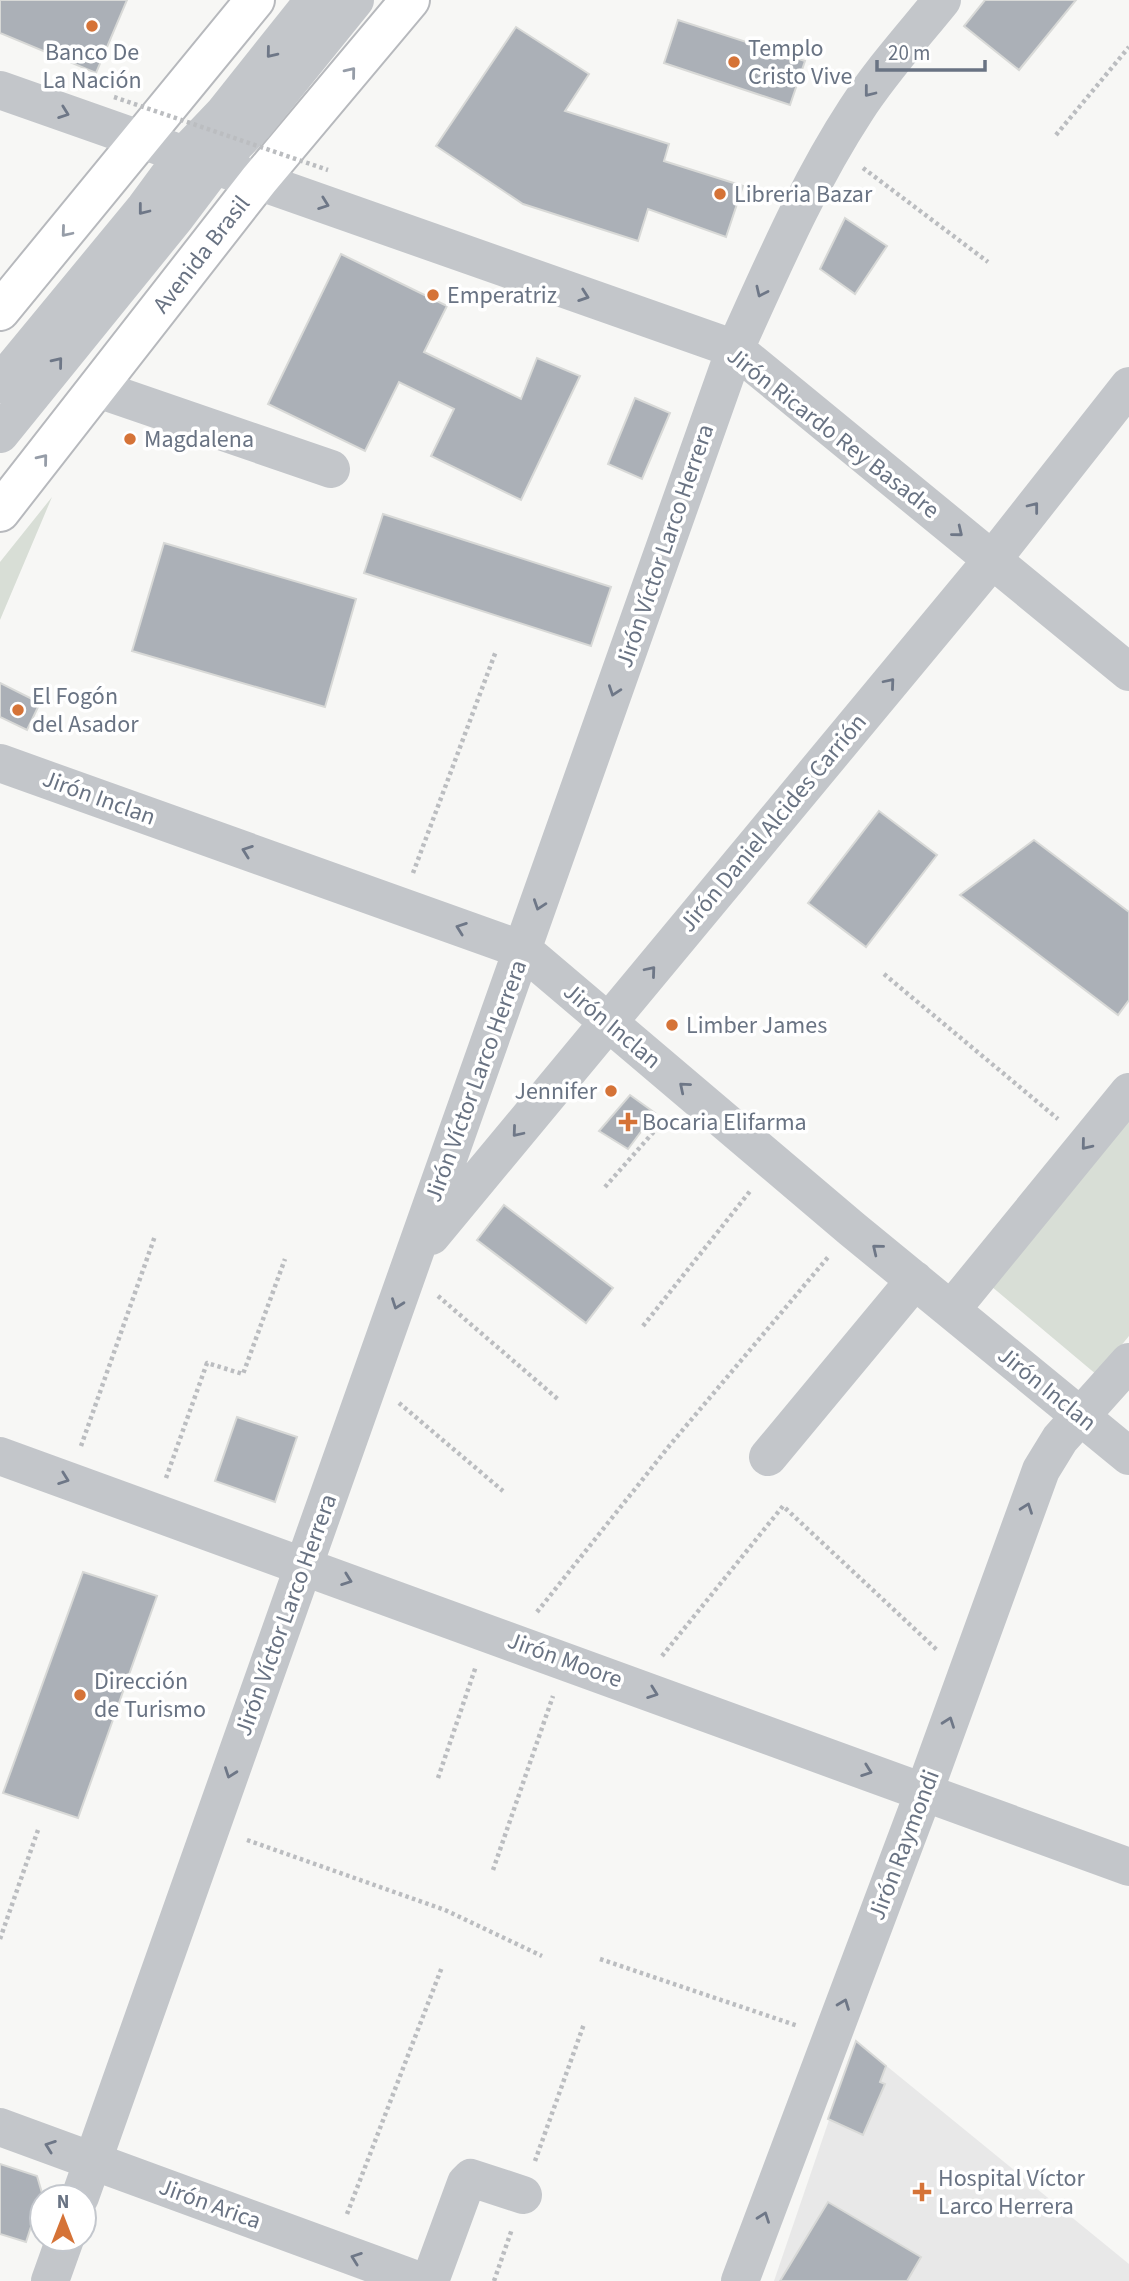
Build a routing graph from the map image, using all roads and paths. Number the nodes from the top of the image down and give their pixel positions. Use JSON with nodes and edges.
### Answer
{"nodes":[{"id":1,"x":255,"y":0,"type":"edge"},
{"id":2,"x":314,"y":0,"type":"edge"},
{"id":3,"x":355,"y":0,"type":"edge"},
{"id":4,"x":410,"y":0,"type":"edge"},
{"id":5,"x":942,"y":0,"type":"edge"},
{"id":6,"x":1129,"y":47,"type":"edge"},
{"id":7,"x":0,"y":90,"type":"edge"},
{"id":8,"x":114,"y":97,"type":"dead end"},
{"id":9,"x":325,"y":105,"type":"junction"},
{"id":10,"x":254,"y":125,"type":"junction"},
{"id":11,"x":1056,"y":135,"type":"dead end"},
{"id":12,"x":139,"y":140,"type":"junction"},
{"id":13,"x":833,"y":146,"type":"junction"},
{"id":14,"x":199,"y":160,"type":"junction"},
{"id":15,"x":328,"y":170,"type":"dead end"},
{"id":16,"x":259,"y":180,"type":"junction"},
{"id":17,"x":100,"y":261,"type":"junction"},
{"id":18,"x":988,"y":262,"type":"dead end"},
{"id":19,"x":0,"y":311,"type":"edge"},
{"id":20,"x":0,"y":325,"type":"edge"},
{"id":21,"x":735,"y":349,"type":"junction"},
{"id":22,"x":0,"y":384,"type":"edge"},
{"id":23,"x":1129,"y":386,"type":"edge"},
{"id":24,"x":98,"y":389,"type":"junction"},
{"id":25,"x":0,"y":434,"type":"edge"},
{"id":26,"x":331,"y":469,"type":"dead end"},
{"id":27,"x":0,"y":512,"type":"edge"},
{"id":28,"x":992,"y":560,"type":"junction"},
{"id":29,"x":496,"y":651,"type":"dead end"},
{"id":30,"x":1129,"y":672,"type":"edge"},
{"id":31,"x":0,"y":763,"type":"edge"},
{"id":32,"x":400,"y":906,"type":"junction"},
{"id":33,"x":523,"y":950,"type":"junction"},
{"id":34,"x":884,"y":974,"type":"dead end"},
{"id":35,"x":607,"y":1023,"type":"junction"},
{"id":36,"x":690,"y":1092,"type":"junction"},
{"id":37,"x":1129,"y":1092,"type":"edge"},
{"id":38,"x":1087,"y":1144,"type":"junction"},
{"id":39,"x":773,"y":1163,"type":"junction"},
{"id":40,"x":606,"y":1187,"type":"dead end"},
{"id":41,"x":852,"y":1228,"type":"junction"},
{"id":42,"x":155,"y":1236,"type":"dead end"},
{"id":43,"x":285,"y":1259,"type":"dead end"},
{"id":44,"x":411,"y":1264,"type":"junction"},
{"id":45,"x":915,"y":1280,"type":"junction"},
{"id":46,"x":951,"y":1310,"type":"junction"},
{"id":47,"x":643,"y":1326,"type":"dead end"},
{"id":48,"x":1129,"y":1362,"type":"edge"},
{"id":49,"x":370,"y":1378,"type":"junction"},
{"id":50,"x":560,"y":1401,"type":"dead end"},
{"id":51,"x":1081,"y":1417,"type":"junction"},
{"id":52,"x":0,"y":1455,"type":"edge"},
{"id":53,"x":1129,"y":1456,"type":"edge"},
{"id":54,"x":768,"y":1457,"type":"dead end"},
{"id":55,"x":70,"y":1480,"type":"junction"},
{"id":56,"x":503,"y":1491,"type":"dead end"},
{"id":57,"x":155,"y":1511,"type":"junction"},
{"id":58,"x":305,"y":1565,"type":"junction"},
{"id":59,"x":500,"y":1636,"type":"junction"},
{"id":60,"x":565,"y":1660,"type":"junction"},
{"id":61,"x":966,"y":1676,"type":"junction"},
{"id":62,"x":637,"y":1687,"type":"junction"},
{"id":63,"x":438,"y":1779,"type":"dead end"},
{"id":64,"x":924,"y":1792,"type":"junction"},
{"id":65,"x":211,"y":1827,"type":"junction"},
{"id":66,"x":38,"y":1830,"type":"dead end"},
{"id":67,"x":1129,"y":1867,"type":"edge"},
{"id":68,"x":493,"y":1870,"type":"dead end"},
{"id":69,"x":0,"y":1938,"type":"edge"},
{"id":70,"x":542,"y":1956,"type":"dead end"},
{"id":71,"x":600,"y":1959,"type":"dead end"},
{"id":72,"x":442,"y":1966,"type":"dead end"},
{"id":73,"x":584,"y":2024,"type":"dead end"},
{"id":74,"x":831,"y":2038,"type":"junction"},
{"id":75,"x":0,"y":2127,"type":"edge"},
{"id":76,"x":93,"y":2161,"type":"junction"},
{"id":77,"x":85,"y":2183,"type":"edge"},
{"id":78,"x":523,"y":2195,"type":"junction"},
{"id":79,"x":333,"y":2250,"type":"junction"},
{"id":80,"x":60,"y":2253,"type":"edge"},
{"id":81,"x":50,"y":2281,"type":"edge"},
{"id":82,"x":420,"y":2281,"type":"edge"},
{"id":83,"x":430,"y":2281,"type":"edge"},
{"id":84,"x":494,"y":2281,"type":"edge"},
{"id":85,"x":740,"y":2281,"type":"edge"}],
"edges":[{"from":1,"to":12,"type":"main road"},
{"from":2,"to":14,"type":"street","name":"Avenida Brasil","one_way":true},
{"from":3,"to":10,"type":"street","name":"Avenida Brasil"},
{"from":9,"to":4,"type":"main road","name":"Avenida Brasil","one_way":true},
{"from":5,"to":13,"type":"street","name":"Jirón Víctor Larco Herrera","one_way":true},
{"from":6,"to":11,"type":"path"},
{"from":7,"to":12,"type":"street","name":"Jirón Ricardo Rey Basadre","one_way":true},
{"from":8,"to":15,"type":"path","bridge":true},
{"from":9,"to":10,"type":"street"},
{"from":9,"to":16,"type":"main road","name":"Avenida Brasil"},
{"from":10,"to":14,"type":"street","name":"Avenida Brasil"},
{"from":12,"to":14,"type":"street","name":"Jirón Ricardo Rey Basadre"},
{"from":12,"to":19,"type":"main road","one_way":true},
{"from":13,"to":18,"type":"path"},
{"from":13,"to":21,"type":"street","name":"Jirón Víctor Larco Herrera","one_way":true},
{"from":14,"to":16,"type":"street","name":"Jirón Ricardo Rey Basadre"},
{"from":14,"to":17,"type":"street","name":"Avenida Brasil","one_way":true},
{"from":25,"to":14,"type":"street","name":"Avenida Brasil","one_way":true},
{"from":16,"to":21,"type":"street","name":"Jirón Ricardo Rey Basadre","one_way":true},
{"from":16,"to":24,"type":"main road","name":"Avenida Brasil"},
{"from":17,"to":20,"type":"street"},
{"from":17,"to":22,"type":"street","name":"Avenida Brasil"},
{"from":21,"to":28,"type":"street","name":"Jirón Ricardo Rey Basadre","one_way":true},
{"from":21,"to":33,"type":"street","name":"Jirón Víctor Larco Herrera","one_way":true},
{"from":28,"to":23,"type":"street","name":"Jirón Daniel Alcides Carrión","one_way":true},
{"from":24,"to":26,"type":"street"},
{"from":27,"to":24,"type":"main road","name":"Avenida Brasil","one_way":true},
{"from":28,"to":30,"type":"street","name":"Jirón Ricardo Rey Basadre"},
{"from":35,"to":28,"type":"street","name":"Jirón Daniel Alcides Carrión","one_way":true},
{"from":29,"to":32,"type":"path"},
{"from":32,"to":31,"type":"street","name":"Jirón Inclan","one_way":true},
{"from":33,"to":32,"type":"street","name":"Jirón Inclan","one_way":true},
{"from":33,"to":35,"type":"street","name":"Jirón Inclan"},
{"from":33,"to":44,"type":"street","name":"Jirón Víctor Larco Herrera"},
{"from":34,"to":38,"type":"path"},
{"from":36,"to":35,"type":"street","name":"Jirón Inclan","one_way":true},
{"from":35,"to":44,"type":"street","name":"Jirón Daniel Alcides Carrión","one_way":true},
{"from":36,"to":39,"type":"street","name":"Jirón Inclan"},
{"from":36,"to":40,"type":"path"},
{"from":37,"to":38,"type":"street"},
{"from":38,"to":46,"type":"street","one_way":true},
{"from":39,"to":41,"type":"street","name":"Jirón Inclan"},
{"from":39,"to":47,"type":"path"},
{"from":45,"to":41,"type":"street","name":"Jirón Inclan","one_way":true},
{"from":41,"to":59,"type":"path"},
{"from":42,"to":55,"type":"path"},
{"from":43,"to":57,"type":"path"},
{"from":44,"to":49,"type":"street","name":"Jirón Víctor Larco Herrera","one_way":true},
{"from":44,"to":50,"type":"path"},
{"from":45,"to":46,"type":"street","name":"Jirón Inclan"},
{"from":45,"to":54,"type":"street"},
{"from":46,"to":51,"type":"street","name":"Jirón Inclan"},
{"from":48,"to":51,"type":"street","name":"Jirón Raymondi"},
{"from":49,"to":56,"type":"path"},
{"from":49,"to":58,"type":"street","name":"Jirón Víctor Larco Herrera"},
{"from":51,"to":53,"type":"street","name":"Jirón Inclan"},
{"from":61,"to":51,"type":"street","name":"Jirón Raymondi","one_way":true},
{"from":52,"to":55,"type":"street","name":"Jirón Moore","one_way":true},
{"from":55,"to":57,"type":"street","name":"Jirón Moore"},
{"from":57,"to":58,"type":"street","name":"Jirón Moore"},
{"from":58,"to":59,"type":"street","name":"Jirón Moore","one_way":true},
{"from":58,"to":65,"type":"street","name":"Jirón Víctor Larco Herrera","one_way":true},
{"from":59,"to":60,"type":"street","name":"Jirón Moore"},
{"from":59,"to":63,"type":"path"},
{"from":60,"to":62,"type":"street","name":"Jirón Moore"},
{"from":60,"to":68,"type":"path"},
{"from":61,"to":62,"type":"path"},
{"from":64,"to":61,"type":"street","name":"Jirón Raymondi","one_way":true},
{"from":62,"to":64,"type":"street","name":"Jirón Moore","one_way":true},
{"from":64,"to":67,"type":"street","name":"Jirón Moore"},
{"from":74,"to":64,"type":"street","name":"Jirón Raymondi","one_way":true},
{"from":65,"to":70,"type":"path"},
{"from":65,"to":76,"type":"street","name":"Jirón Víctor Larco Herrera"},
{"from":66,"to":69,"type":"path"},
{"from":71,"to":74,"type":"path"},
{"from":72,"to":79,"type":"path"},
{"from":73,"to":78,"type":"path"},
{"from":85,"to":74,"type":"street","name":"Jirón Raymondi","one_way":true},
{"from":76,"to":75,"type":"street","name":"Jirón Arica","one_way":true},
{"from":76,"to":77,"type":"street","name":"Jirón Víctor Larco Herrera"},
{"from":76,"to":79,"type":"street","name":"Jirón Arica"},
{"from":78,"to":83,"type":"street"},
{"from":78,"to":84,"type":"path"},
{"from":82,"to":79,"type":"street","name":"Jirón Arica","one_way":true},
{"from":80,"to":81,"type":"street"}]}
